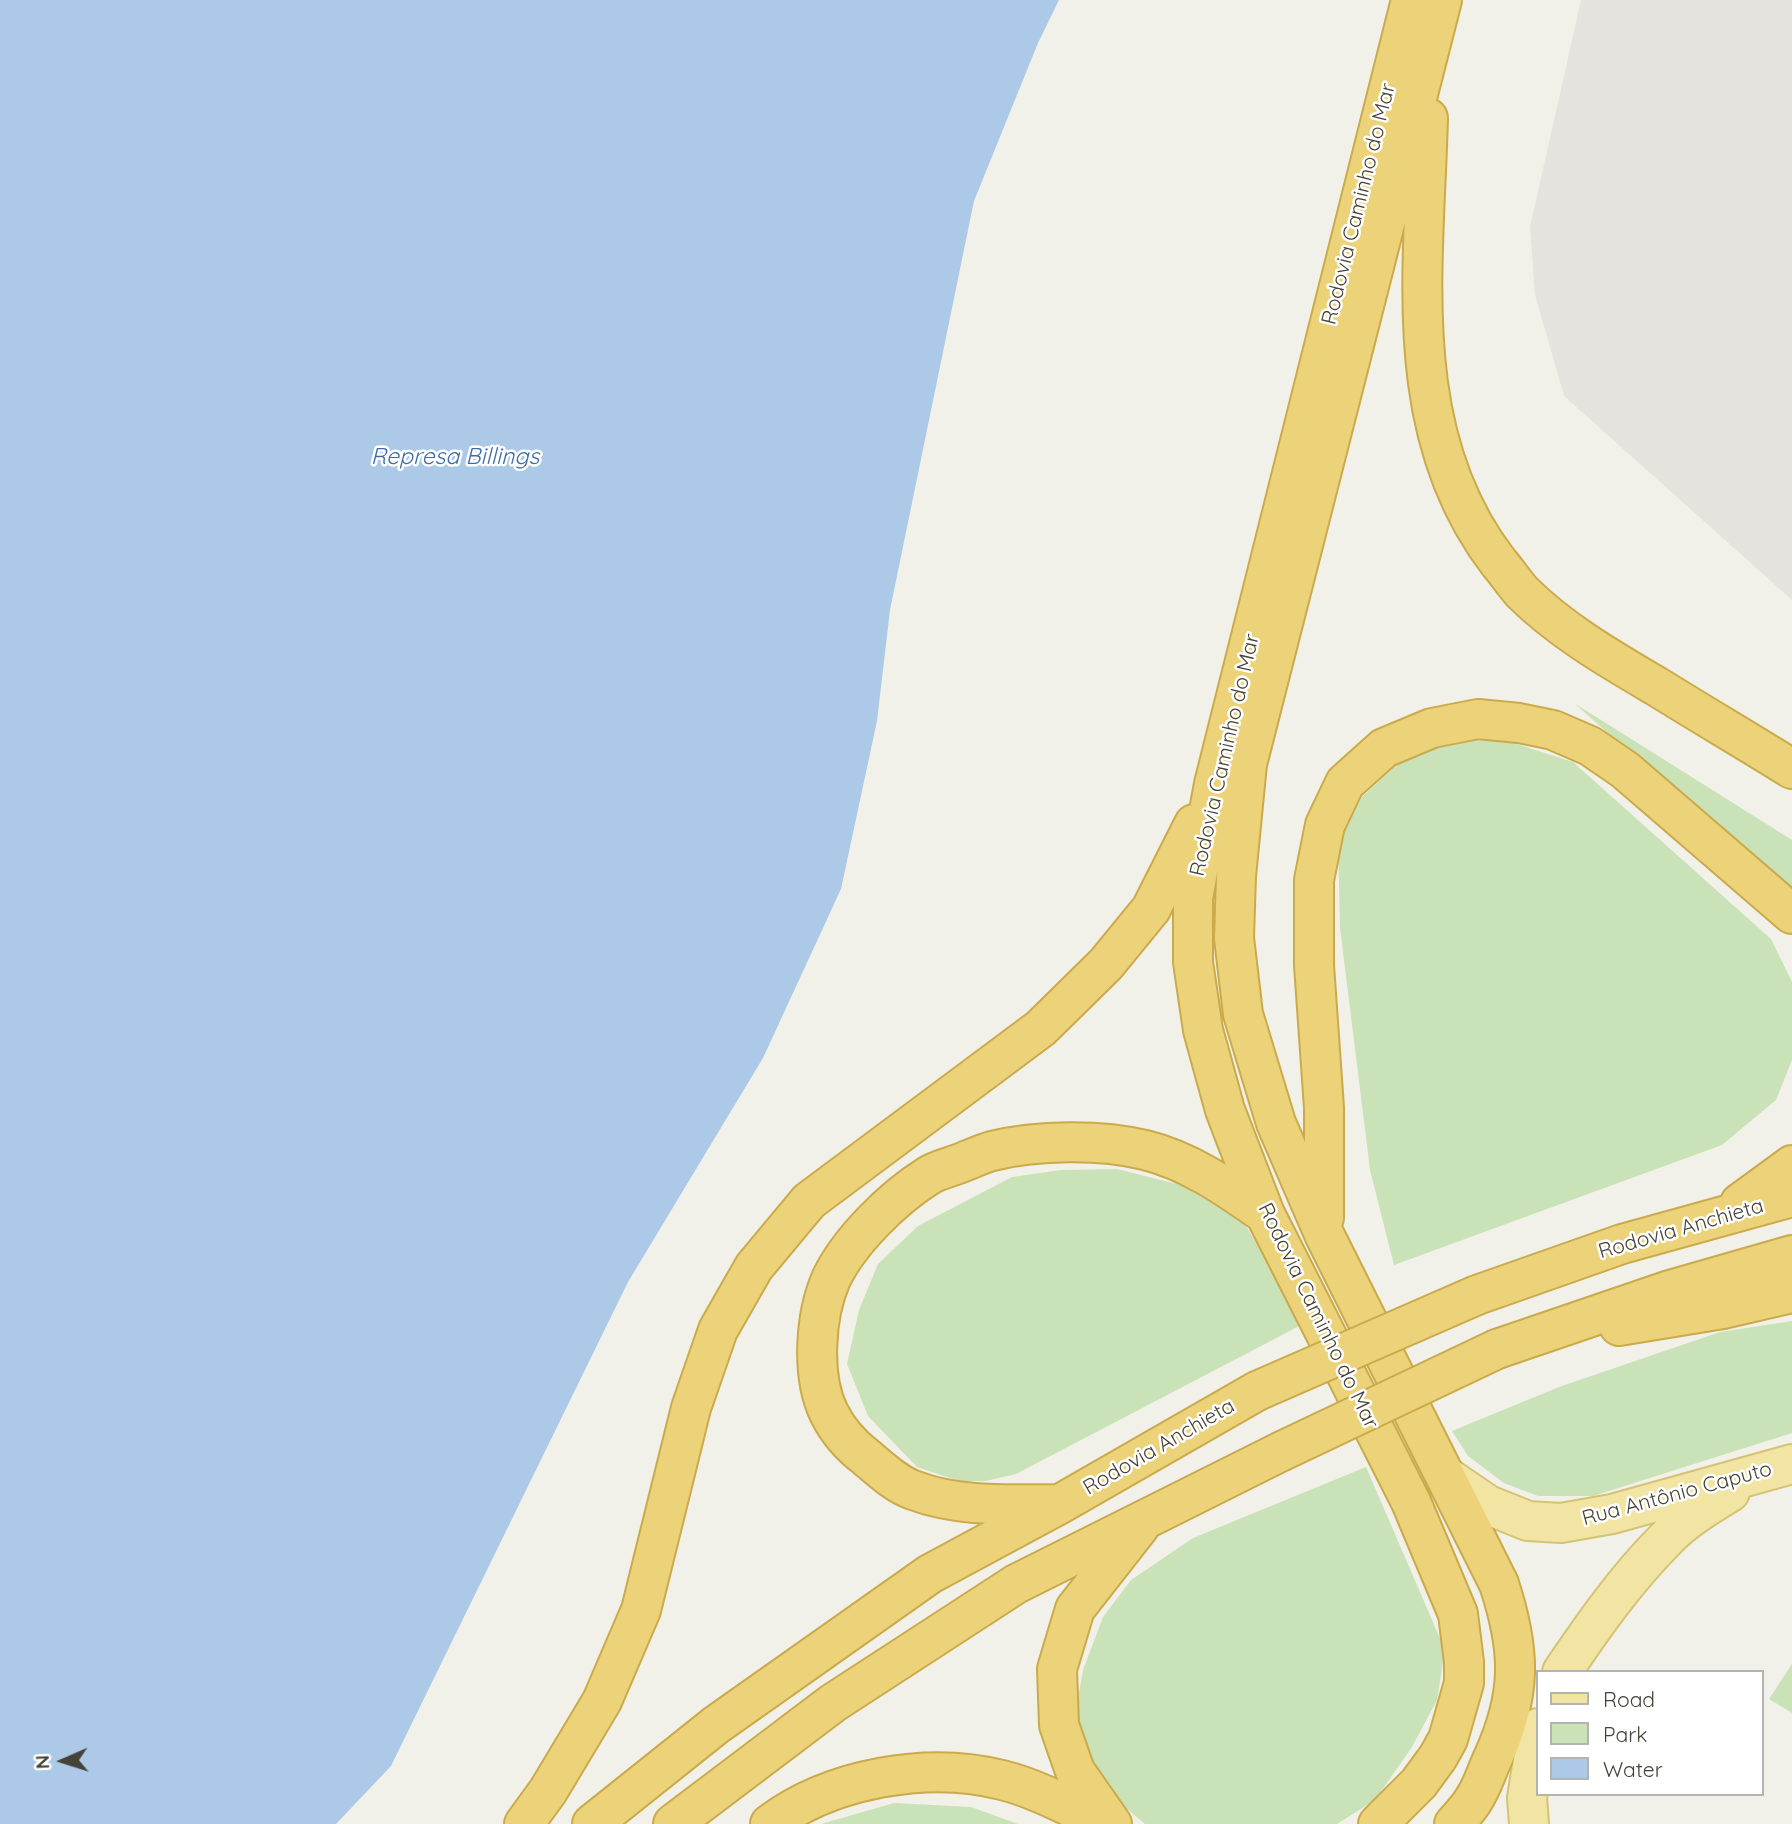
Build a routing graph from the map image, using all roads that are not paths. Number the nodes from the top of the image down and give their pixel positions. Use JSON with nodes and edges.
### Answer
{"nodes":[{"id":1,"x":1411,"y":0,"type":"edge"},
{"id":2,"x":1443,"y":0,"type":"edge"},
{"id":3,"x":1431,"y":43,"type":"junction"},
{"id":4,"x":1792,"y":769,"type":"edge"},
{"id":5,"x":1214,"y":784,"type":"junction"},
{"id":6,"x":1792,"y":914,"type":"edge"},
{"id":7,"x":1792,"y":1165,"type":"edge"},
{"id":8,"x":1792,"y":1197,"type":"edge"},
{"id":9,"x":1265,"y":1214,"type":"junction"},
{"id":10,"x":1722,"y":1216,"type":"junction"},
{"id":11,"x":1324,"y":1234,"type":"junction"},
{"id":12,"x":1792,"y":1255,"type":"edge"},
{"id":13,"x":1792,"y":1293,"type":"edge"},
{"id":14,"x":1504,"y":1347,"type":"junction"},
{"id":15,"x":1775,"y":1469,"type":"edge"},
{"id":16,"x":1447,"y":1477,"type":"junction"},
{"id":17,"x":1060,"y":1504,"type":"junction"},
{"id":18,"x":1147,"y":1517,"type":"junction"},
{"id":19,"x":1563,"y":1670,"type":"edge"},
{"id":20,"x":1536,"y":1741,"type":"edge"},
{"id":21,"x":524,"y":1824,"type":"edge"},
{"id":22,"x":592,"y":1824,"type":"edge"},
{"id":23,"x":673,"y":1824,"type":"edge"},
{"id":24,"x":770,"y":1824,"type":"edge"},
{"id":25,"x":1106,"y":1824,"type":"edge"},
{"id":26,"x":1112,"y":1824,"type":"edge"},
{"id":27,"x":1378,"y":1824,"type":"edge"},
{"id":28,"x":1454,"y":1824,"type":"edge"},
{"id":29,"x":1529,"y":1824,"type":"edge"}],
"edges":[{"from":1,"to":5,"type":"highway","name":"Rodovia Caminho do Mar"},
{"from":2,"to":3,"type":"highway","name":"Rodovia Caminho do Mar"},
{"from":3,"to":4,"type":"highway"},
{"from":3,"to":11,"type":"highway","name":"Rodovia Caminho do Mar"},
{"from":5,"to":9,"type":"highway","name":"Rodovia Caminho do Mar"},
{"from":5,"to":21,"type":"highway"},
{"from":6,"to":11,"type":"highway"},
{"from":7,"to":10,"type":"highway"},
{"from":8,"to":10,"type":"highway","name":"Rodovia Anchieta"},
{"from":9,"to":17,"type":"highway"},
{"from":9,"to":27,"type":"highway","name":"Rodovia Caminho do Mar"},
{"from":10,"to":17,"type":"highway","name":"Rodovia Anchieta","bridge":true},
{"from":11,"to":16,"type":"highway","name":"Rodovia Caminho do Mar"},
{"from":12,"to":14,"type":"highway"},
{"from":13,"to":14,"type":"highway"},
{"from":14,"to":18,"type":"highway","bridge":true},
{"from":15,"to":16,"type":"main road","name":"Rua Antônio Caputo"},
{"from":15,"to":19,"type":"main road"},
{"from":16,"to":28,"type":"highway","name":"Rodovia Caminho do Mar"},
{"from":17,"to":22,"type":"highway","name":"Rodovia Anchieta"},
{"from":18,"to":23,"type":"highway"},
{"from":18,"to":26,"type":"highway"},
{"from":20,"to":29,"type":"main road"},
{"from":24,"to":25,"type":"highway"}]}
